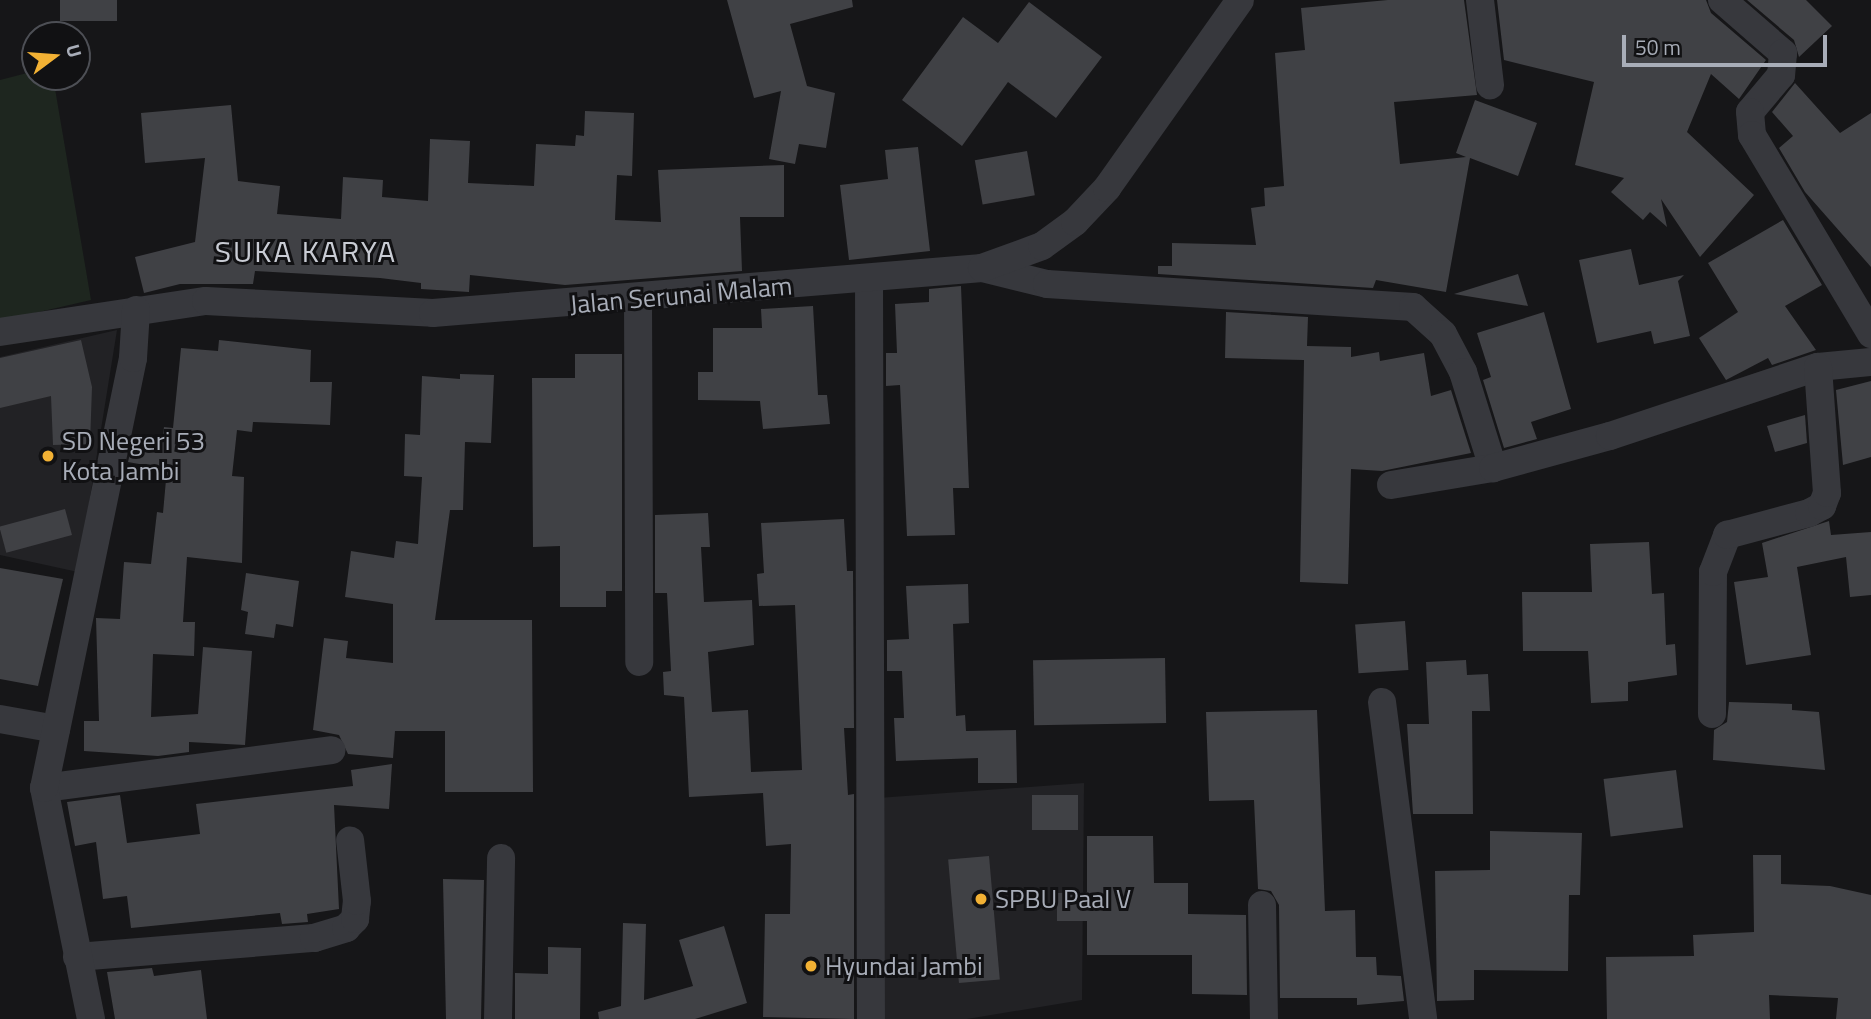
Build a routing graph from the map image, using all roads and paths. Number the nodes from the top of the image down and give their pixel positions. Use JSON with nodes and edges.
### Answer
{"nodes":[{"id":1,"x":1240,"y":0,"type":"edge"},
{"id":2,"x":1480,"y":0,"type":"edge"},
{"id":3,"x":1722,"y":0,"type":"edge"},
{"id":4,"x":1490,"y":85,"type":"dead end"},
{"id":5,"x":982,"y":268,"type":"junction"},
{"id":6,"x":869,"y":279,"type":"junction"},
{"id":7,"x":638,"y":299,"type":"junction"},
{"id":8,"x":136,"y":310,"type":"junction"},
{"id":9,"x":0,"y":332,"type":"edge"},
{"id":10,"x":1871,"y":334,"type":"edge"},
{"id":11,"x":1871,"y":362,"type":"edge"},
{"id":12,"x":1818,"y":367,"type":"junction"},
{"id":13,"x":1493,"y":468,"type":"junction"},
{"id":14,"x":1391,"y":485,"type":"dead end"},
{"id":15,"x":639,"y":662,"type":"dead end"},
{"id":16,"x":1382,"y":702,"type":"dead end"},
{"id":17,"x":1712,"y":714,"type":"dead end"},
{"id":18,"x":0,"y":719,"type":"edge"},
{"id":19,"x":56,"y":729,"type":"junction"},
{"id":20,"x":332,"y":750,"type":"dead end"},
{"id":21,"x":44,"y":788,"type":"junction"},
{"id":22,"x":350,"y":840,"type":"dead end"},
{"id":23,"x":501,"y":858,"type":"dead end"},
{"id":24,"x":1262,"y":905,"type":"dead end"},
{"id":25,"x":77,"y":957,"type":"junction"},
{"id":26,"x":90,"y":1019,"type":"edge"},
{"id":27,"x":498,"y":1019,"type":"edge"},
{"id":28,"x":871,"y":1019,"type":"edge"},
{"id":29,"x":1264,"y":1019,"type":"edge"},
{"id":30,"x":1423,"y":1019,"type":"edge"}],
"edges":[{"from":1,"to":5,"type":"street","name":"Jalan Serunai Malam"},
{"from":2,"to":4,"type":"street"},
{"from":3,"to":10,"type":"street"},
{"from":5,"to":6,"type":"street","name":"Jalan Serunai Malam"},
{"from":5,"to":13,"type":"street"},
{"from":6,"to":7,"type":"street","name":"Jalan Serunai Malam"},
{"from":6,"to":28,"type":"street"},
{"from":7,"to":8,"type":"street","name":"Jalan Serunai Malam"},
{"from":7,"to":15,"type":"street"},
{"from":8,"to":9,"type":"street","name":"Jalan Serunai Malam"},
{"from":8,"to":19,"type":"street"},
{"from":11,"to":12,"type":"street"},
{"from":12,"to":13,"type":"street"},
{"from":12,"to":17,"type":"street"},
{"from":13,"to":14,"type":"street"},
{"from":16,"to":30,"type":"street"},
{"from":18,"to":19,"type":"street"},
{"from":19,"to":21,"type":"street"},
{"from":20,"to":21,"type":"street"},
{"from":21,"to":25,"type":"street"},
{"from":22,"to":25,"type":"street"},
{"from":23,"to":27,"type":"street"},
{"from":24,"to":29,"type":"street"},
{"from":25,"to":26,"type":"street"}]}
